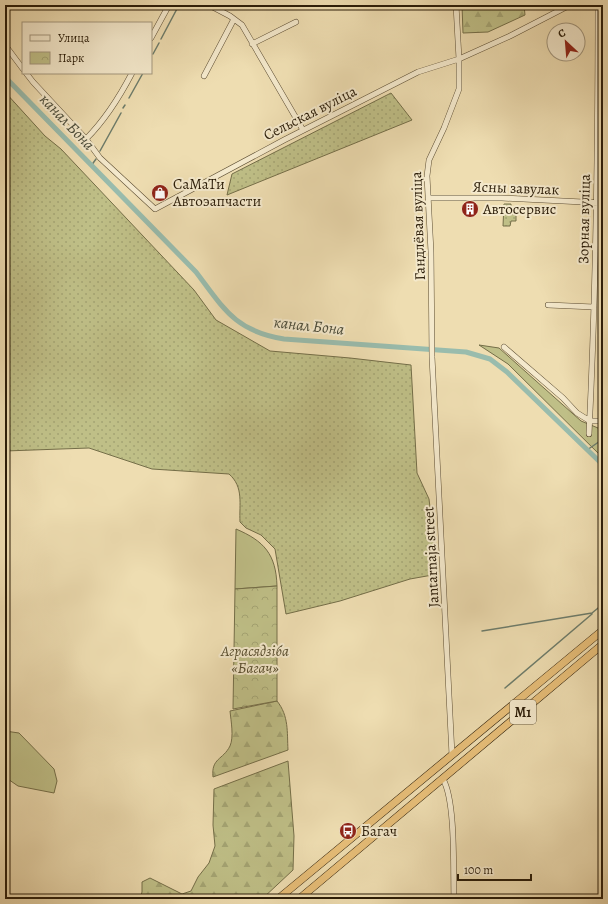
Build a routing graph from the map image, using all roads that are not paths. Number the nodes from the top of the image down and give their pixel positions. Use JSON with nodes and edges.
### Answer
{"nodes":[{"id":1,"x":168,"y":5,"type":"edge"},
{"id":2,"x":209,"y":5,"type":"edge"},
{"id":3,"x":456,"y":5,"type":"edge"},
{"id":4,"x":570,"y":5,"type":"edge"},
{"id":5,"x":598,"y":5,"type":"edge"},
{"id":6,"x":234,"y":19,"type":"junction"},
{"id":7,"x":296,"y":22,"type":"dead end"},
{"id":8,"x":152,"y":36,"type":"edge"},
{"id":9,"x":601,"y":41,"type":"edge"},
{"id":10,"x":252,"y":44,"type":"junction"},
{"id":11,"x":5,"y":45,"type":"edge"},
{"id":12,"x":459,"y":59,"type":"junction"},
{"id":13,"x":22,"y":68,"type":"edge"},
{"id":14,"x":27,"y":74,"type":"edge"},
{"id":15,"x":131,"y":74,"type":"edge"},
{"id":16,"x":204,"y":76,"type":"dead end"},
{"id":17,"x":303,"y":130,"type":"junction"},
{"id":18,"x":86,"y":139,"type":"junction"},
{"id":19,"x":428,"y":198,"type":"junction"},
{"id":20,"x":596,"y":202,"type":"junction"},
{"id":21,"x":603,"y":203,"type":"edge"},
{"id":22,"x":548,"y":305,"type":"dead end"},
{"id":23,"x":594,"y":307,"type":"junction"},
{"id":24,"x":504,"y":347,"type":"dead end"},
{"id":25,"x":432,"y":357,"type":"joint"},
{"id":26,"x":590,"y":421,"type":"junction"},
{"id":27,"x":603,"y":421,"type":"edge"},
{"id":28,"x":589,"y":434,"type":"dead end"},
{"id":29,"x":603,"y":630,"type":"edge"},
{"id":30,"x":603,"y":644,"type":"edge"},
{"id":31,"x":452,"y":755,"type":"junction"},
{"id":32,"x":443,"y":779,"type":"junction"},
{"id":33,"x":278,"y":899,"type":"edge"},
{"id":34,"x":299,"y":899,"type":"edge"},
{"id":35,"x":454,"y":899,"type":"edge"}],
"edges":[{"from":1,"to":8,"type":"street"},
{"from":2,"to":6,"type":"street"},
{"from":3,"to":12,"type":"street","name":"Гандлёвая вуліца"},
{"from":4,"to":12,"type":"street","name":"Сельская вуліца"},
{"from":5,"to":9,"type":"street","name":"Зорная вуліца"},
{"from":6,"to":10,"type":"street"},
{"from":6,"to":16,"type":"street"},
{"from":7,"to":10,"type":"street"},
{"from":9,"to":20,"type":"street","name":"Зорная вуліца"},
{"from":10,"to":17,"type":"street"},
{"from":11,"to":13,"type":"street"},
{"from":12,"to":17,"type":"street","name":"Сельская вуліца"},
{"from":12,"to":19,"type":"street","name":"Гандлёвая вуліца"},
{"from":14,"to":18,"type":"street"},
{"from":15,"to":18,"type":"street"},
{"from":17,"to":18,"type":"street","name":"Сельская вуліца"},
{"from":19,"to":20,"type":"street","name":"Ясны завулак"},
{"from":19,"to":25,"type":"street","name":"Гандлёвая вуліца"},
{"from":20,"to":21,"type":"street","name":"Ясны завулак"},
{"from":20,"to":23,"type":"street","name":"Зорная вуліца"},
{"from":22,"to":23,"type":"street"},
{"from":23,"to":26,"type":"street","name":"Зорная вуліца"},
{"from":24,"to":26,"type":"street"},
{"from":25,"to":31,"type":"street","name":"Jantarnaja street"},
{"from":26,"to":27,"type":"street"},
{"from":26,"to":28,"type":"street","name":"Зорная вуліца"},
{"from":29,"to":31,"type":"highway","number":"М1"},
{"from":30,"to":32,"type":"highway","number":"М1"},
{"from":31,"to":33,"type":"highway","number":"М1"},
{"from":32,"to":34,"type":"highway","number":"М1"},
{"from":32,"to":35,"type":"street"}]}
